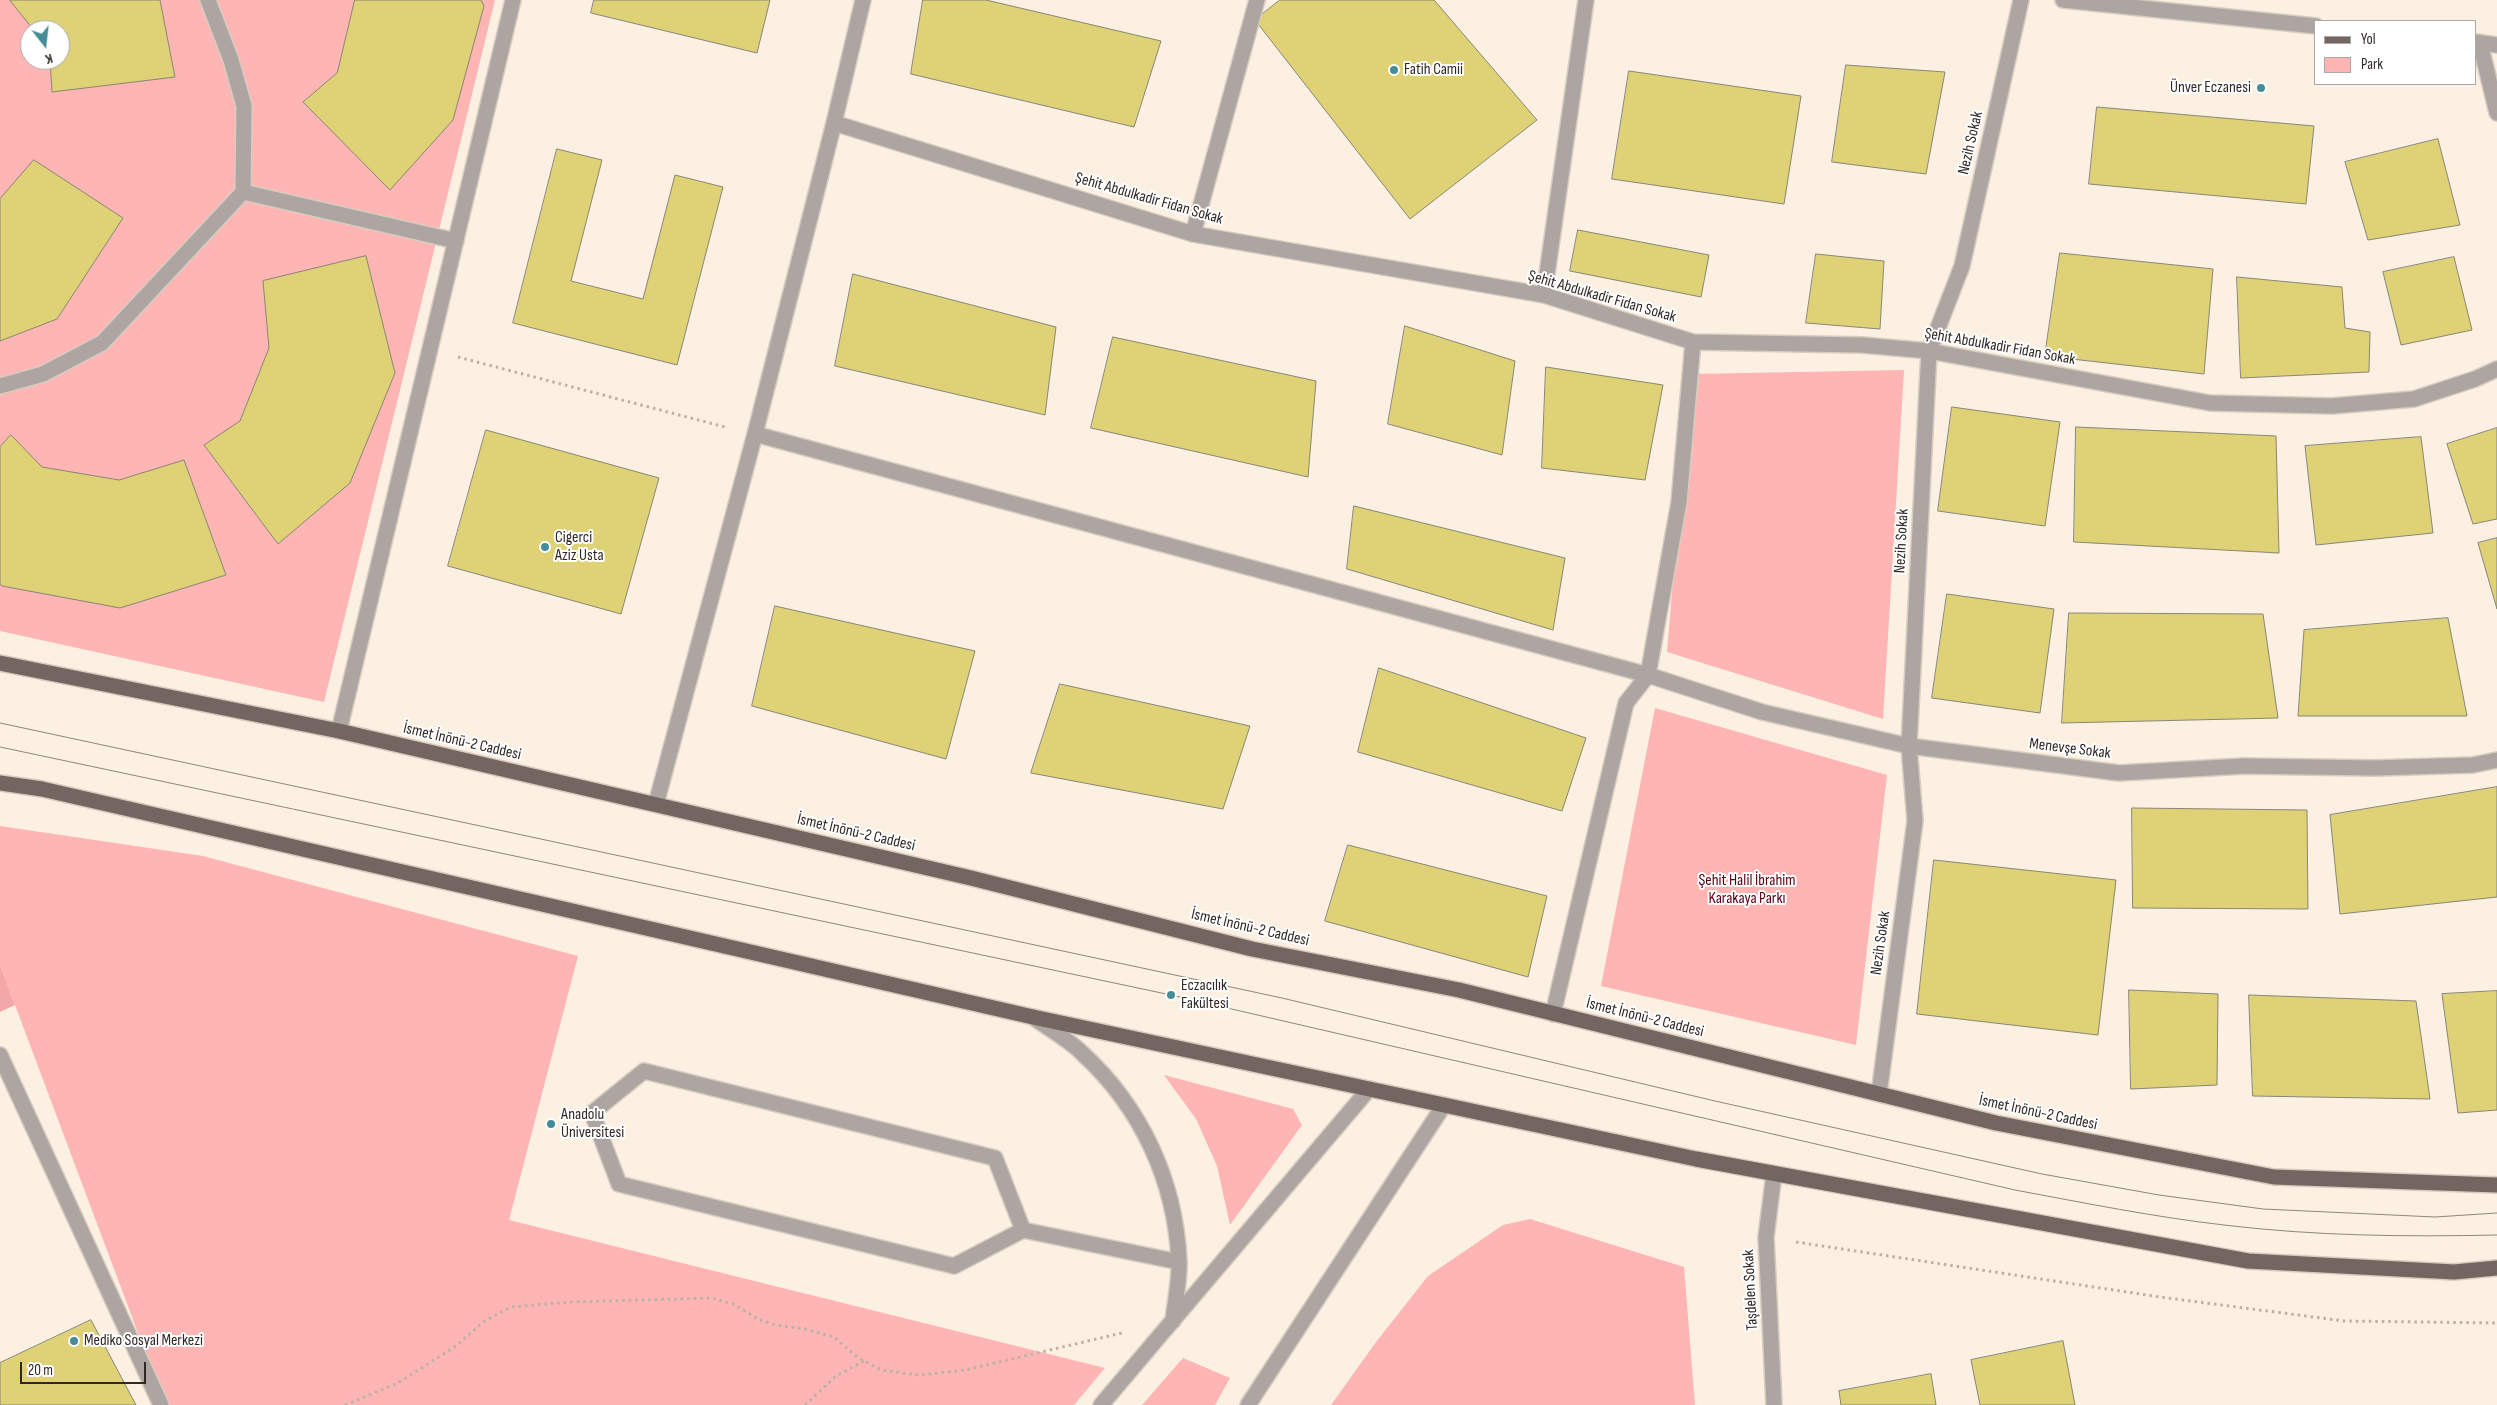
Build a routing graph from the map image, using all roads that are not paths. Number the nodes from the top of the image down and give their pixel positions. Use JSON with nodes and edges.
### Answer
{"nodes":[{"id":1,"x":208,"y":0,"type":"edge"},
{"id":2,"x":513,"y":0,"type":"edge"},
{"id":3,"x":863,"y":0,"type":"edge"},
{"id":4,"x":1256,"y":0,"type":"edge"},
{"id":5,"x":1586,"y":0,"type":"edge"},
{"id":6,"x":2021,"y":0,"type":"edge"},
{"id":7,"x":2063,"y":0,"type":"edge"},
{"id":8,"x":2314,"y":26,"type":"edge"},
{"id":9,"x":2478,"y":42,"type":"edge"},
{"id":10,"x":2497,"y":45,"type":"edge"},
{"id":11,"x":2497,"y":113,"type":"edge"},
{"id":12,"x":834,"y":123,"type":"junction"},
{"id":13,"x":243,"y":192,"type":"junction"},
{"id":14,"x":1193,"y":234,"type":"junction"},
{"id":15,"x":456,"y":241,"type":"junction"},
{"id":16,"x":1544,"y":295,"type":"junction"},
{"id":17,"x":1693,"y":342,"type":"junction"},
{"id":18,"x":1928,"y":351,"type":"junction"},
{"id":19,"x":2497,"y":369,"type":"edge"},
{"id":20,"x":0,"y":386,"type":"edge"},
{"id":21,"x":755,"y":434,"type":"junction"},
{"id":22,"x":0,"y":663,"type":"edge"},
{"id":23,"x":1648,"y":675,"type":"junction"},
{"id":24,"x":339,"y":731,"type":"junction"},
{"id":25,"x":1909,"y":746,"type":"junction"},
{"id":26,"x":2497,"y":760,"type":"edge"},
{"id":27,"x":0,"y":783,"type":"edge"},
{"id":28,"x":656,"y":804,"type":"junction"},
{"id":29,"x":1553,"y":1014,"type":"junction"},
{"id":30,"x":1033,"y":1018,"type":"junction"},
{"id":31,"x":0,"y":1055,"type":"edge"},
{"id":32,"x":1369,"y":1089,"type":"junction"},
{"id":33,"x":1879,"y":1094,"type":"junction"},
{"id":34,"x":1444,"y":1105,"type":"junction"},
{"id":35,"x":1774,"y":1174,"type":"junction"},
{"id":36,"x":2497,"y":1185,"type":"edge"},
{"id":37,"x":1023,"y":1230,"type":"junction"},
{"id":38,"x":1179,"y":1262,"type":"junction"},
{"id":39,"x":2497,"y":1268,"type":"edge"},
{"id":40,"x":1173,"y":1321,"type":"junction"},
{"id":41,"x":161,"y":1405,"type":"edge"},
{"id":42,"x":1101,"y":1405,"type":"edge"},
{"id":43,"x":1248,"y":1405,"type":"edge"},
{"id":44,"x":1774,"y":1405,"type":"edge"}],
"edges":[{"from":1,"to":13,"type":"street"},
{"from":2,"to":15,"type":"street"},
{"from":3,"to":12,"type":"street"},
{"from":4,"to":14,"type":"street"},
{"from":5,"to":16,"type":"street"},
{"from":6,"to":18,"type":"street","name":"Nezih Sokak"},
{"from":7,"to":8,"type":"street"},
{"from":9,"to":10,"type":"street"},
{"from":9,"to":11,"type":"street"},
{"from":12,"to":14,"type":"street","name":"Şehit Abdulkadir Fidan Sokak"},
{"from":12,"to":21,"type":"street"},
{"from":13,"to":15,"type":"street"},
{"from":13,"to":20,"type":"street"},
{"from":14,"to":16,"type":"street","name":"Şehit Abdulkadir Fidan Sokak"},
{"from":15,"to":24,"type":"street"},
{"from":16,"to":17,"type":"street","name":"Şehit Abdulkadir Fidan Sokak"},
{"from":17,"to":18,"type":"street","name":"Şehit Abdulkadir Fidan Sokak"},
{"from":17,"to":23,"type":"street"},
{"from":18,"to":19,"type":"street","name":"Şehit Abdulkadir Fidan Sokak"},
{"from":18,"to":25,"type":"street","name":"Nezih Sokak"},
{"from":21,"to":23,"type":"street","name":"Menevşe Sokak"},
{"from":21,"to":28,"type":"street"},
{"from":22,"to":24,"type":"main road","name":"İsmet İnönü-2 Caddesi"},
{"from":23,"to":25,"type":"street","name":"Menevşe Sokak"},
{"from":23,"to":29,"type":"street"},
{"from":24,"to":28,"type":"main road","name":"İsmet İnönü-2 Caddesi"},
{"from":25,"to":26,"type":"street","name":"Menevşe Sokak"},
{"from":25,"to":33,"type":"street","name":"Nezih Sokak"},
{"from":27,"to":30,"type":"main road"},
{"from":28,"to":29,"type":"main road","name":"İsmet İnönü-2 Caddesi"},
{"from":29,"to":33,"type":"main road","name":"İsmet İnönü-2 Caddesi"},
{"from":30,"to":32,"type":"main road"},
{"from":30,"to":38,"type":"street"},
{"from":31,"to":41,"type":"street"},
{"from":32,"to":34,"type":"main road"},
{"from":32,"to":40,"type":"street"},
{"from":33,"to":36,"type":"main road","name":"İsmet İnönü-2 Caddesi"},
{"from":34,"to":35,"type":"main road"},
{"from":34,"to":43,"type":"street"},
{"from":35,"to":39,"type":"main road"},
{"from":35,"to":44,"type":"street","name":"Taşdelen Sokak"},
{"from":37,"to":37,"type":"street"},
{"from":37,"to":38,"type":"street"},
{"from":38,"to":40,"type":"street"},
{"from":40,"to":42,"type":"street"}]}
